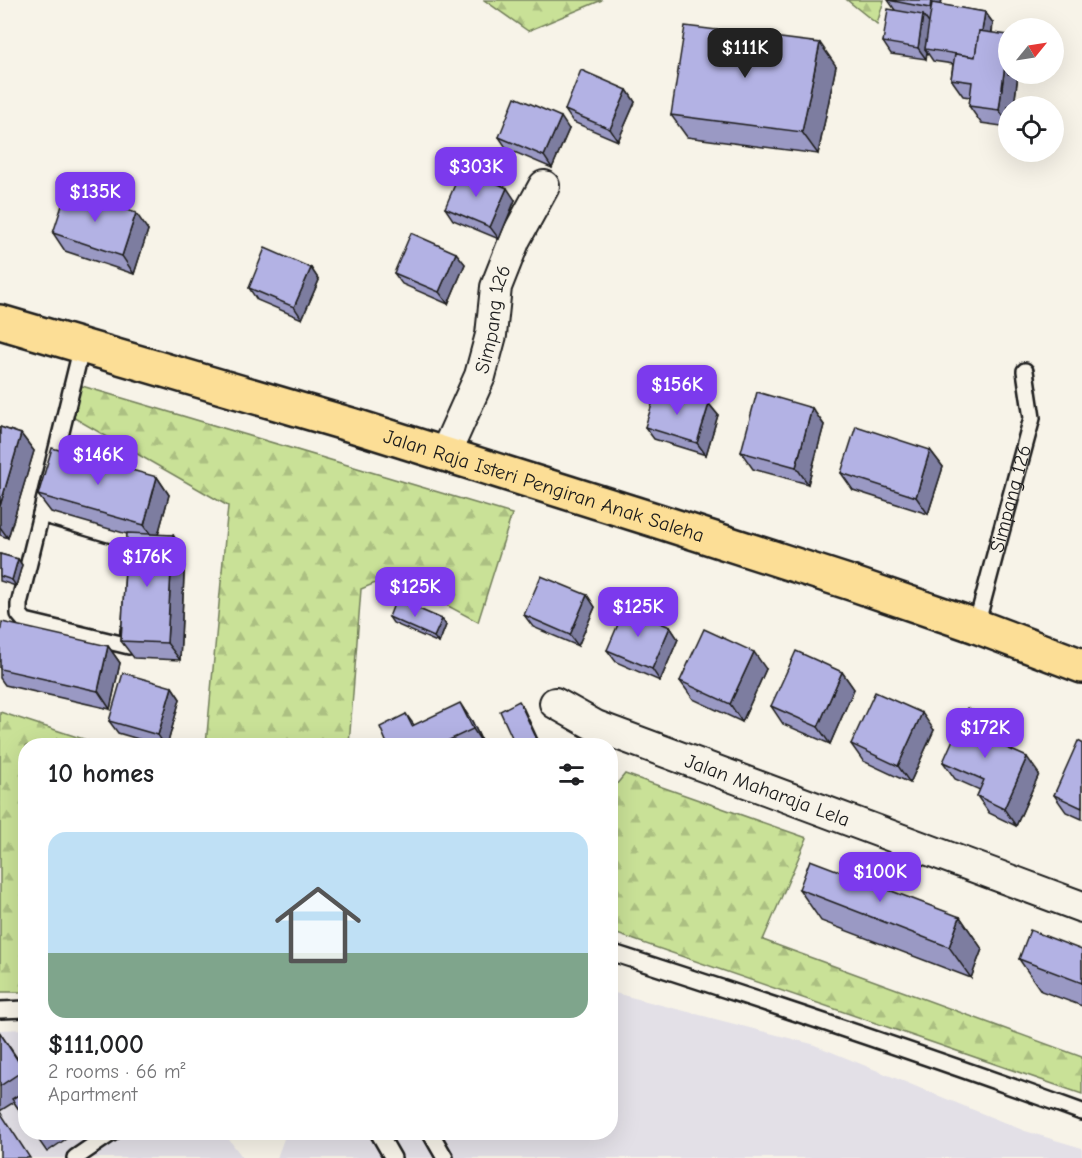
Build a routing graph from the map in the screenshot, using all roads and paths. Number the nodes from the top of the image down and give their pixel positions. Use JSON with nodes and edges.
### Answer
{"nodes":[{"id":1,"x":544,"y":186,"type":"dead end"},
{"id":2,"x":0,"y":322,"type":"edge"},
{"id":3,"x":82,"y":346,"type":"junction"},
{"id":4,"x":1025,"y":371,"type":"dead end"},
{"id":5,"x":445,"y":454,"type":"junction"},
{"id":6,"x":41,"y":514,"type":"junction"},
{"id":7,"x":132,"y":564,"type":"edge"},
{"id":8,"x":130,"y":611,"type":"edge"},
{"id":9,"x":976,"y":626,"type":"junction"},
{"id":10,"x":1082,"y":666,"type":"edge"},
{"id":11,"x":555,"y":703,"type":"dead end"},
{"id":12,"x":1082,"y":907,"type":"edge"},
{"id":13,"x":618,"y":955,"type":"edge"},
{"id":14,"x":18,"y":1009,"type":"edge"},
{"id":15,"x":0,"y":1010,"type":"edge"},
{"id":16,"x":1082,"y":1112,"type":"edge"},
{"id":17,"x":101,"y":1140,"type":"edge"},
{"id":18,"x":383,"y":1140,"type":"edge"},
{"id":19,"x":435,"y":1140,"type":"edge"},
{"id":20,"x":75,"y":1158,"type":"edge"},
{"id":21,"x":393,"y":1158,"type":"edge"},
{"id":22,"x":445,"y":1158,"type":"edge"}],
"edges":[{"from":1,"to":5,"type":"street","name":"Simpang 126"},
{"from":2,"to":3,"type":"main road","name":"Jalan Raja Isteri Pengiran Anak Saleha"},
{"from":3,"to":5,"type":"main road","name":"Jalan Raja Isteri Pengiran Anak Saleha"},
{"from":3,"to":6,"type":"lane"},
{"from":4,"to":9,"type":"lane","name":"Simpang 126"},
{"from":5,"to":9,"type":"main road","name":"Jalan Raja Isteri Pengiran Anak Saleha"},
{"from":6,"to":7,"type":"lane"},
{"from":6,"to":8,"type":"lane"},
{"from":9,"to":10,"type":"main road","name":"Jalan Raja Isteri Pengiran Anak Saleha"},
{"from":11,"to":12,"type":"street","name":"Jalan Maharaja Lela"},
{"from":13,"to":16,"type":"lane"},
{"from":14,"to":15,"type":"lane"},
{"from":17,"to":20,"type":"lane"},
{"from":18,"to":21,"type":"lane"},
{"from":19,"to":22,"type":"lane"}]}
